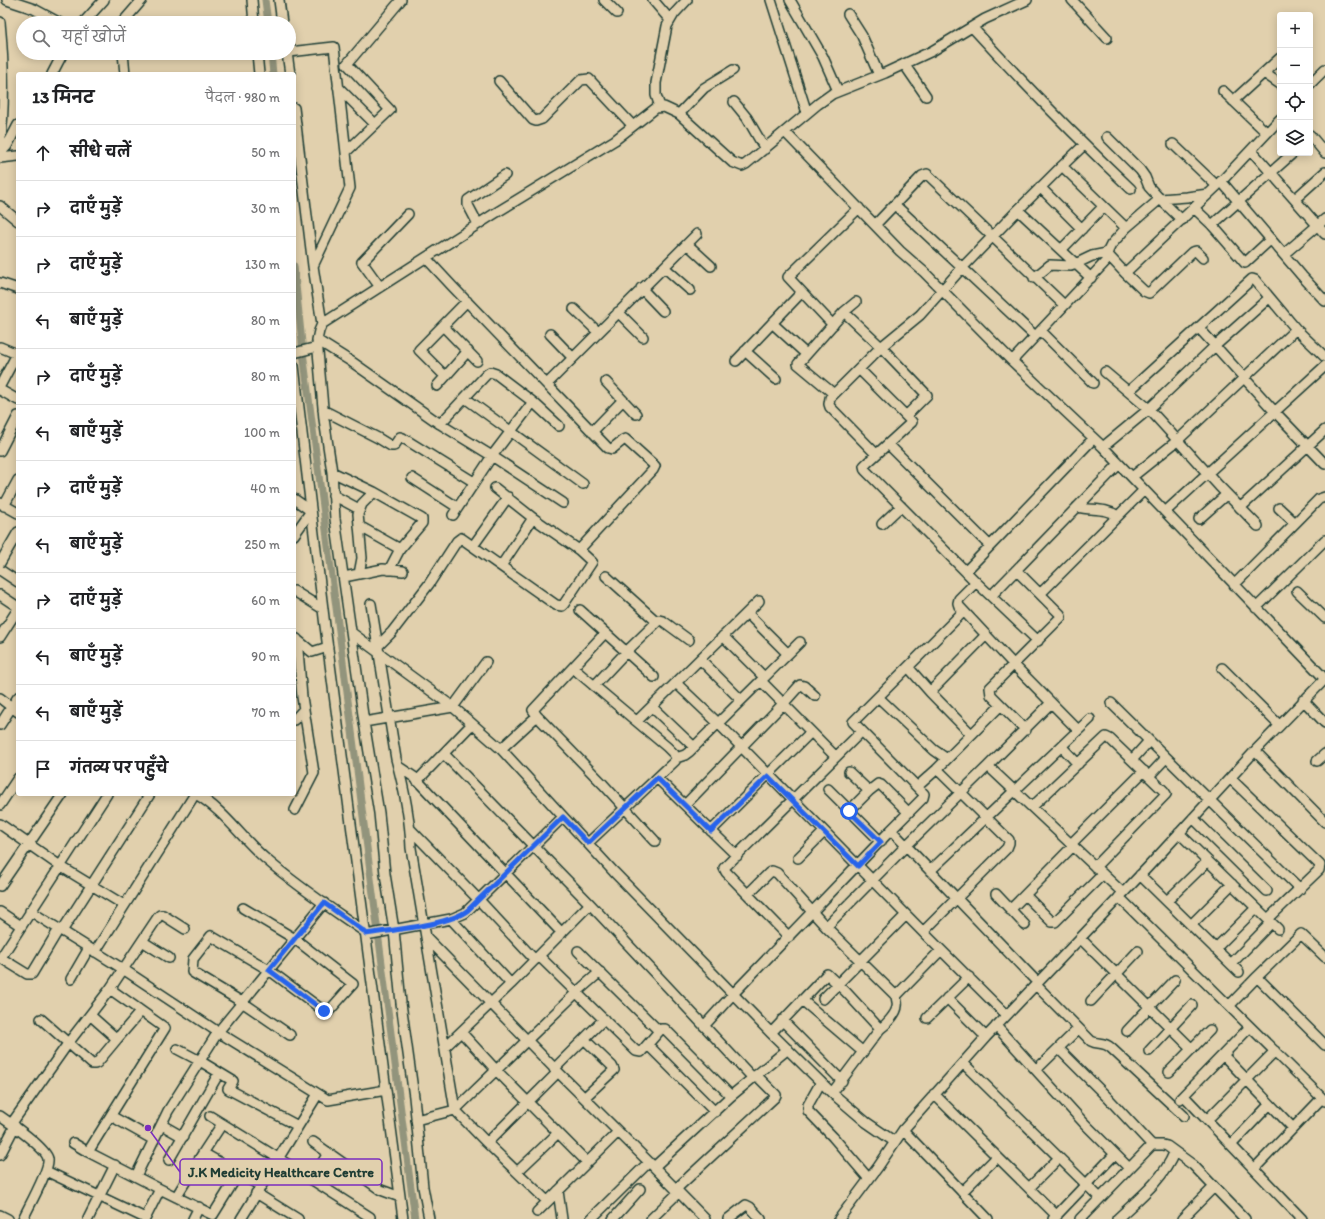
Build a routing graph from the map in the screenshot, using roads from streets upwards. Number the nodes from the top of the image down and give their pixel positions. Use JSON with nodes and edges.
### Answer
{"nodes":[{"id":1,"x":7,"y":0,"type":"edge"},
{"id":2,"x":104,"y":0,"type":"edge"},
{"id":3,"x":143,"y":0,"type":"edge"},
{"id":4,"x":252,"y":0,"type":"edge"},
{"id":5,"x":279,"y":0,"type":"edge"},
{"id":6,"x":401,"y":0,"type":"edge"},
{"id":7,"x":604,"y":0,"type":"edge"},
{"id":8,"x":653,"y":0,"type":"edge"},
{"id":9,"x":687,"y":0,"type":"edge"},
{"id":10,"x":771,"y":0,"type":"edge"},
{"id":11,"x":790,"y":0,"type":"edge"},
{"id":12,"x":1027,"y":0,"type":"edge"},
{"id":13,"x":1072,"y":0,"type":"edge"},
{"id":14,"x":617,"y":13,"type":"dead end"},
{"id":15,"x":848,"y":14,"type":"dead end"},
{"id":16,"x":47,"y":16,"type":"edge"},
{"id":17,"x":89,"y":16,"type":"edge"},
{"id":18,"x":128,"y":16,"type":"edge"},
{"id":19,"x":253,"y":16,"type":"edge"},
{"id":20,"x":281,"y":16,"type":"edge"},
{"id":21,"x":670,"y":20,"type":"junction"},
{"id":22,"x":0,"y":22,"type":"edge"},
{"id":23,"x":972,"y":27,"type":"junction"},
{"id":24,"x":1107,"y":38,"type":"dead end"},
{"id":25,"x":1,"y":50,"type":"edge"},
{"id":26,"x":296,"y":51,"type":"edge"},
{"id":27,"x":59,"y":60,"type":"edge"},
{"id":28,"x":124,"y":60,"type":"edge"},
{"id":29,"x":258,"y":60,"type":"edge"},
{"id":30,"x":289,"y":60,"type":"edge"},
{"id":31,"x":1277,"y":61,"type":"edge"},
{"id":32,"x":904,"y":64,"type":"junction"},
{"id":33,"x":1325,"y":69,"type":"edge"},
{"id":34,"x":733,"y":70,"type":"dead end"},
{"id":35,"x":53,"y":72,"type":"edge"},
{"id":36,"x":125,"y":72,"type":"edge"},
{"id":37,"x":259,"y":72,"type":"edge"},
{"id":38,"x":290,"y":72,"type":"edge"},
{"id":39,"x":1264,"y":73,"type":"junction"},
{"id":40,"x":879,"y":75,"type":"junction"},
{"id":41,"x":499,"y":81,"type":"dead end"},
{"id":42,"x":1313,"y":81,"type":"edge"},
{"id":43,"x":1277,"y":82,"type":"edge"},
{"id":44,"x":338,"y":87,"type":"junction"},
{"id":45,"x":838,"y":91,"type":"junction"},
{"id":46,"x":1223,"y":91,"type":"dead end"},
{"id":47,"x":926,"y":96,"type":"dead end"},
{"id":48,"x":1232,"y":101,"type":"junction"},
{"id":49,"x":734,"y":102,"type":"dead end"},
{"id":50,"x":660,"y":106,"type":"junction"},
{"id":51,"x":807,"y":113,"type":"junction"},
{"id":52,"x":678,"y":114,"type":"junction"},
{"id":53,"x":1279,"y":120,"type":"edge"},
{"id":54,"x":375,"y":124,"type":"junction"},
{"id":55,"x":296,"y":125,"type":"edge"},
{"id":56,"x":634,"y":126,"type":"junction"},
{"id":57,"x":16,"y":129,"type":"edge"},
{"id":58,"x":785,"y":132,"type":"junction"},
{"id":59,"x":1267,"y":133,"type":"junction"},
{"id":60,"x":1108,"y":137,"type":"dead end"},
{"id":61,"x":1313,"y":140,"type":"edge"},
{"id":62,"x":0,"y":142,"type":"edge"},
{"id":63,"x":1173,"y":144,"type":"dead end"},
{"id":64,"x":1084,"y":145,"type":"junction"},
{"id":65,"x":765,"y":149,"type":"junction"},
{"id":66,"x":1251,"y":150,"type":"junction"},
{"id":67,"x":346,"y":152,"type":"junction"},
{"id":68,"x":0,"y":153,"type":"edge"},
{"id":69,"x":1325,"y":153,"type":"edge"},
{"id":70,"x":16,"y":156,"type":"edge"},
{"id":71,"x":1290,"y":156,"type":"edge"},
{"id":72,"x":0,"y":158,"type":"edge"},
{"id":73,"x":16,"y":162,"type":"edge"},
{"id":74,"x":0,"y":164,"type":"edge"},
{"id":75,"x":1062,"y":166,"type":"junction"},
{"id":76,"x":1325,"y":172,"type":"edge"},
{"id":77,"x":1271,"y":173,"type":"junction"},
{"id":78,"x":505,"y":175,"type":"dead end"},
{"id":79,"x":1219,"y":183,"type":"junction"},
{"id":80,"x":1040,"y":187,"type":"junction"},
{"id":81,"x":1131,"y":190,"type":"dead end"},
{"id":82,"x":1208,"y":194,"type":"junction"},
{"id":83,"x":1160,"y":199,"type":"junction"},
{"id":84,"x":1295,"y":199,"type":"junction"},
{"id":85,"x":1239,"y":202,"type":"junction"},
{"id":86,"x":895,"y":205,"type":"junction"},
{"id":87,"x":0,"y":206,"type":"edge"},
{"id":88,"x":1103,"y":207,"type":"junction"},
{"id":89,"x":859,"y":208,"type":"junction"},
{"id":90,"x":1194,"y":208,"type":"junction"},
{"id":91,"x":1018,"y":210,"type":"junction"},
{"id":92,"x":408,"y":214,"type":"dead end"},
{"id":93,"x":16,"y":219,"type":"edge"},
{"id":94,"x":1325,"y":219,"type":"edge"},
{"id":95,"x":1182,"y":220,"type":"junction"},
{"id":96,"x":478,"y":224,"type":"junction"},
{"id":97,"x":875,"y":225,"type":"junction"},
{"id":98,"x":1212,"y":225,"type":"junction"},
{"id":99,"x":1318,"y":225,"type":"junction"},
{"id":100,"x":1126,"y":228,"type":"junction"},
{"id":101,"x":1082,"y":229,"type":"junction"},
{"id":102,"x":697,"y":234,"type":"dead end"},
{"id":103,"x":1325,"y":234,"type":"edge"},
{"id":104,"x":992,"y":238,"type":"junction"},
{"id":105,"x":1271,"y":239,"type":"junction"},
{"id":106,"x":687,"y":244,"type":"junction"},
{"id":107,"x":1061,"y":250,"type":"junction"},
{"id":108,"x":1284,"y":254,"type":"junction"},
{"id":109,"x":1109,"y":255,"type":"junction"},
{"id":110,"x":426,"y":258,"type":"junction"},
{"id":111,"x":1203,"y":258,"type":"dead end"},
{"id":112,"x":1076,"y":264,"type":"junction"},
{"id":113,"x":313,"y":266,"type":"junction"},
{"id":114,"x":664,"y":266,"type":"junction"},
{"id":115,"x":711,"y":266,"type":"dead end"},
{"id":116,"x":962,"y":268,"type":"junction"},
{"id":117,"x":1125,"y":273,"type":"junction"},
{"id":118,"x":1034,"y":278,"type":"junction"},
{"id":119,"x":1091,"y":278,"type":"junction"},
{"id":120,"x":0,"y":283,"type":"edge"},
{"id":121,"x":380,"y":287,"type":"junction"},
{"id":122,"x":16,"y":288,"type":"edge"},
{"id":123,"x":641,"y":288,"type":"junction"},
{"id":124,"x":690,"y":290,"type":"dead end"},
{"id":125,"x":941,"y":290,"type":"junction"},
{"id":126,"x":802,"y":292,"type":"junction"},
{"id":127,"x":1269,"y":298,"type":"junction"},
{"id":128,"x":467,"y":301,"type":"junction"},
{"id":129,"x":1325,"y":301,"type":"edge"},
{"id":130,"x":856,"y":302,"type":"dead end"},
{"id":131,"x":1064,"y":305,"type":"junction"},
{"id":132,"x":574,"y":309,"type":"dead end"},
{"id":133,"x":663,"y":311,"type":"dead end"},
{"id":134,"x":618,"y":312,"type":"junction"},
{"id":135,"x":844,"y":312,"type":"junction"},
{"id":136,"x":772,"y":323,"type":"junction"},
{"id":137,"x":322,"y":324,"type":"junction"},
{"id":138,"x":833,"y":325,"type":"junction"},
{"id":139,"x":442,"y":326,"type":"junction"},
{"id":140,"x":1199,"y":328,"type":"junction"},
{"id":141,"x":1296,"y":329,"type":"junction"},
{"id":142,"x":598,"y":332,"type":"junction"},
{"id":143,"x":1038,"y":333,"type":"junction"},
{"id":144,"x":550,"y":334,"type":"dead end"},
{"id":145,"x":643,"y":337,"type":"dead end"},
{"id":146,"x":315,"y":345,"type":"junction"},
{"id":147,"x":1215,"y":346,"type":"junction"},
{"id":148,"x":0,"y":347,"type":"edge"},
{"id":149,"x":881,"y":347,"type":"junction"},
{"id":150,"x":468,"y":351,"type":"junction"},
{"id":151,"x":745,"y":351,"type":"junction"},
{"id":152,"x":296,"y":352,"type":"edge"},
{"id":153,"x":16,"y":354,"type":"edge"},
{"id":154,"x":806,"y":354,"type":"junction"},
{"id":155,"x":1325,"y":357,"type":"edge"},
{"id":156,"x":573,"y":358,"type":"junction"},
{"id":157,"x":736,"y":361,"type":"dead end"},
{"id":158,"x":1012,"y":361,"type":"junction"},
{"id":159,"x":16,"y":362,"type":"edge"},
{"id":160,"x":477,"y":362,"type":"dead end"},
{"id":161,"x":1325,"y":366,"type":"edge"},
{"id":162,"x":859,"y":369,"type":"junction"},
{"id":163,"x":1105,"y":372,"type":"dead end"},
{"id":164,"x":446,"y":376,"type":"junction"},
{"id":165,"x":1244,"y":377,"type":"junction"},
{"id":166,"x":776,"y":379,"type":"dead end"},
{"id":167,"x":606,"y":382,"type":"dead end"},
{"id":168,"x":1093,"y":383,"type":"dead end"},
{"id":169,"x":546,"y":384,"type":"junction"},
{"id":170,"x":0,"y":386,"type":"edge"},
{"id":171,"x":437,"y":386,"type":"dead end"},
{"id":172,"x":0,"y":390,"type":"edge"},
{"id":173,"x":1129,"y":391,"type":"junction"},
{"id":174,"x":834,"y":394,"type":"junction"},
{"id":175,"x":296,"y":398,"type":"edge"},
{"id":176,"x":465,"y":398,"type":"junction"},
{"id":177,"x":16,"y":399,"type":"edge"},
{"id":178,"x":623,"y":400,"type":"junction"},
{"id":179,"x":533,"y":402,"type":"junction"},
{"id":180,"x":1149,"y":409,"type":"junction"},
{"id":181,"x":323,"y":410,"type":"junction"},
{"id":182,"x":1275,"y":412,"type":"junction"},
{"id":183,"x":636,"y":414,"type":"dead end"},
{"id":184,"x":906,"y":416,"type":"junction"},
{"id":185,"x":16,"y":420,"type":"edge"},
{"id":186,"x":440,"y":424,"type":"junction"},
{"id":187,"x":559,"y":426,"type":"dead end"},
{"id":188,"x":1325,"y":430,"type":"edge"},
{"id":189,"x":510,"y":431,"type":"junction"},
{"id":190,"x":592,"y":432,"type":"junction"},
{"id":191,"x":1093,"y":439,"type":"junction"},
{"id":192,"x":1177,"y":441,"type":"junction"},
{"id":193,"x":888,"y":444,"type":"junction"},
{"id":194,"x":1308,"y":445,"type":"junction"},
{"id":195,"x":1103,"y":448,"type":"junction"},
{"id":196,"x":0,"y":451,"type":"edge"},
{"id":197,"x":876,"y":454,"type":"junction"},
{"id":198,"x":492,"y":456,"type":"junction"},
{"id":199,"x":1119,"y":464,"type":"junction"},
{"id":200,"x":1325,"y":464,"type":"edge"},
{"id":201,"x":332,"y":472,"type":"junction"},
{"id":202,"x":1207,"y":473,"type":"junction"},
{"id":203,"x":1132,"y":477,"type":"junction"},
{"id":204,"x":412,"y":478,"type":"dead end"},
{"id":205,"x":474,"y":482,"type":"junction"},
{"id":206,"x":16,"y":483,"type":"edge"},
{"id":207,"x":583,"y":484,"type":"dead end"},
{"id":208,"x":495,"y":488,"type":"dead end"},
{"id":209,"x":1144,"y":490,"type":"junction"},
{"id":210,"x":374,"y":492,"type":"junction"},
{"id":211,"x":1227,"y":494,"type":"junction"},
{"id":212,"x":334,"y":495,"type":"junction"},
{"id":213,"x":508,"y":497,"type":"junction"},
{"id":214,"x":1325,"y":497,"type":"edge"},
{"id":215,"x":296,"y":500,"type":"edge"},
{"id":216,"x":2,"y":504,"type":"edge"},
{"id":217,"x":564,"y":504,"type":"dead end"},
{"id":218,"x":901,"y":506,"type":"junction"},
{"id":219,"x":1077,"y":507,"type":"junction"},
{"id":220,"x":1240,"y":508,"type":"junction"},
{"id":221,"x":1279,"y":508,"type":"dead end"},
{"id":222,"x":359,"y":509,"type":"junction"},
{"id":223,"x":311,"y":511,"type":"junction"},
{"id":224,"x":16,"y":512,"type":"edge"},
{"id":225,"x":1165,"y":512,"type":"junction"},
{"id":226,"x":1118,"y":516,"type":"junction"},
{"id":227,"x":534,"y":518,"type":"junction"},
{"id":228,"x":1200,"y":519,"type":"dead end"},
{"id":229,"x":882,"y":524,"type":"dead end"},
{"id":230,"x":1295,"y":524,"type":"junction"},
{"id":231,"x":359,"y":526,"type":"junction"},
{"id":232,"x":1258,"y":526,"type":"dead end"},
{"id":233,"x":296,"y":532,"type":"edge"},
{"id":234,"x":16,"y":535,"type":"edge"},
{"id":235,"x":1325,"y":540,"type":"edge"},
{"id":236,"x":473,"y":546,"type":"junction"},
{"id":237,"x":990,"y":546,"type":"junction"},
{"id":238,"x":400,"y":550,"type":"junction"},
{"id":239,"x":579,"y":550,"type":"junction"},
{"id":240,"x":0,"y":563,"type":"edge"},
{"id":241,"x":501,"y":566,"type":"junction"},
{"id":242,"x":0,"y":570,"type":"edge"},
{"id":243,"x":389,"y":570,"type":"junction"},
{"id":244,"x":403,"y":570,"type":"dead end"},
{"id":245,"x":1016,"y":570,"type":"junction"},
{"id":246,"x":966,"y":571,"type":"junction"},
{"id":247,"x":359,"y":574,"type":"junction"},
{"id":248,"x":606,"y":576,"type":"dead end"},
{"id":249,"x":344,"y":577,"type":"junction"},
{"id":250,"x":16,"y":581,"type":"edge"},
{"id":251,"x":976,"y":582,"type":"junction"},
{"id":252,"x":1234,"y":585,"type":"junction"},
{"id":253,"x":1297,"y":591,"type":"dead end"},
{"id":254,"x":296,"y":592,"type":"edge"},
{"id":255,"x":1040,"y":594,"type":"junction"},
{"id":256,"x":0,"y":595,"type":"edge"},
{"id":257,"x":991,"y":596,"type":"junction"},
{"id":258,"x":759,"y":601,"type":"dead end"},
{"id":259,"x":371,"y":604,"type":"dead end"},
{"id":260,"x":16,"y":607,"type":"edge"},
{"id":261,"x":1256,"y":608,"type":"junction"},
{"id":262,"x":323,"y":609,"type":"junction"},
{"id":263,"x":580,"y":610,"type":"dead end"},
{"id":264,"x":16,"y":611,"type":"edge"},
{"id":265,"x":963,"y":612,"type":"junction"},
{"id":266,"x":746,"y":613,"type":"junction"},
{"id":267,"x":1325,"y":618,"type":"edge"},
{"id":268,"x":656,"y":621,"type":"junction"},
{"id":269,"x":352,"y":633,"type":"junction"},
{"id":270,"x":605,"y":633,"type":"junction"},
{"id":271,"x":986,"y":635,"type":"junction"},
{"id":272,"x":723,"y":636,"type":"junction"},
{"id":273,"x":0,"y":637,"type":"edge"},
{"id":274,"x":296,"y":639,"type":"edge"},
{"id":275,"x":690,"y":640,"type":"dead end"},
{"id":276,"x":1038,"y":641,"type":"junction"},
{"id":277,"x":800,"y":642,"type":"dead end"},
{"id":278,"x":296,"y":646,"type":"edge"},
{"id":279,"x":328,"y":647,"type":"junction"},
{"id":280,"x":379,"y":649,"type":"junction"},
{"id":281,"x":626,"y":652,"type":"junction"},
{"id":282,"x":788,"y":654,"type":"junction"},
{"id":283,"x":700,"y":659,"type":"junction"},
{"id":284,"x":486,"y":662,"type":"dead end"},
{"id":285,"x":1014,"y":665,"type":"junction"},
{"id":286,"x":908,"y":667,"type":"junction"},
{"id":287,"x":572,"y":668,"type":"junction"},
{"id":288,"x":1222,"y":668,"type":"dead end"},
{"id":289,"x":654,"y":677,"type":"dead end"},
{"id":290,"x":763,"y":679,"type":"junction"},
{"id":291,"x":1325,"y":679,"type":"edge"},
{"id":292,"x":676,"y":683,"type":"junction"},
{"id":293,"x":594,"y":686,"type":"junction"},
{"id":294,"x":296,"y":692,"type":"edge"},
{"id":295,"x":930,"y":692,"type":"junction"},
{"id":296,"x":814,"y":696,"type":"dead end"},
{"id":297,"x":302,"y":697,"type":"junction"},
{"id":298,"x":878,"y":697,"type":"junction"},
{"id":299,"x":0,"y":698,"type":"edge"},
{"id":300,"x":742,"y":700,"type":"junction"},
{"id":301,"x":1303,"y":700,"type":"junction"},
{"id":302,"x":1051,"y":703,"type":"junction"},
{"id":303,"x":1111,"y":703,"type":"dead end"},
{"id":304,"x":783,"y":704,"type":"junction"},
{"id":305,"x":1002,"y":705,"type":"junction"},
{"id":306,"x":453,"y":707,"type":"junction"},
{"id":307,"x":652,"y":707,"type":"junction"},
{"id":308,"x":304,"y":708,"type":"junction"},
{"id":309,"x":15,"y":710,"type":"edge"},
{"id":310,"x":537,"y":716,"type":"junction"},
{"id":311,"x":296,"y":718,"type":"edge"},
{"id":312,"x":390,"y":718,"type":"junction"},
{"id":313,"x":1090,"y":719,"type":"dead end"},
{"id":314,"x":637,"y":721,"type":"junction"},
{"id":315,"x":364,"y":722,"type":"junction"},
{"id":316,"x":718,"y":723,"type":"junction"},
{"id":317,"x":1325,"y":723,"type":"edge"},
{"id":318,"x":472,"y":724,"type":"junction"},
{"id":319,"x":0,"y":725,"type":"edge"},
{"id":320,"x":1279,"y":726,"type":"junction"},
{"id":321,"x":1026,"y":730,"type":"junction"},
{"id":322,"x":1078,"y":730,"type":"junction"},
{"id":323,"x":862,"y":731,"type":"junction"},
{"id":324,"x":811,"y":732,"type":"junction"},
{"id":325,"x":971,"y":734,"type":"junction"},
{"id":326,"x":1149,"y":741,"type":"junction"},
{"id":327,"x":694,"y":747,"type":"junction"},
{"id":328,"x":741,"y":747,"type":"junction"},
{"id":329,"x":1062,"y":747,"type":"junction"},
{"id":330,"x":501,"y":749,"type":"junction"},
{"id":331,"x":1255,"y":751,"type":"junction"},
{"id":332,"x":444,"y":754,"type":"junction"},
{"id":333,"x":1325,"y":754,"type":"edge"},
{"id":334,"x":836,"y":757,"type":"junction"},
{"id":335,"x":676,"y":758,"type":"junction"},
{"id":336,"x":947,"y":758,"type":"junction"},
{"id":337,"x":1166,"y":758,"type":"junction"},
{"id":338,"x":1132,"y":760,"type":"junction"},
{"id":339,"x":1317,"y":761,"type":"dead end"},
{"id":340,"x":1078,"y":764,"type":"junction"},
{"id":341,"x":988,"y":766,"type":"junction"},
{"id":342,"x":398,"y":767,"type":"junction"},
{"id":343,"x":937,"y":769,"type":"junction"},
{"id":344,"x":850,"y":772,"type":"dead end"},
{"id":345,"x":1146,"y":774,"type":"junction"},
{"id":346,"x":768,"y":776,"type":"junction"},
{"id":347,"x":657,"y":778,"type":"junction"},
{"id":348,"x":1230,"y":778,"type":"junction"},
{"id":349,"x":16,"y":781,"type":"edge"},
{"id":350,"x":417,"y":781,"type":"junction"},
{"id":351,"x":918,"y":786,"type":"junction"},
{"id":352,"x":828,"y":789,"type":"dead end"},
{"id":353,"x":869,"y":791,"type":"junction"},
{"id":354,"x":1015,"y":792,"type":"junction"},
{"id":355,"x":961,"y":793,"type":"junction"},
{"id":356,"x":61,"y":796,"type":"edge"},
{"id":357,"x":106,"y":796,"type":"edge"},
{"id":358,"x":149,"y":796,"type":"edge"},
{"id":359,"x":200,"y":796,"type":"edge"},
{"id":360,"x":202,"y":796,"type":"edge"},
{"id":361,"x":1209,"y":800,"type":"junction"},
{"id":362,"x":793,"y":801,"type":"junction"},
{"id":363,"x":0,"y":805,"type":"edge"},
{"id":364,"x":685,"y":805,"type":"junction"},
{"id":365,"x":1032,"y":807,"type":"junction"},
{"id":366,"x":625,"y":808,"type":"junction"},
{"id":367,"x":295,"y":810,"type":"dead end"},
{"id":368,"x":849,"y":811,"type":"junction"},
{"id":369,"x":908,"y":812,"type":"junction"},
{"id":370,"x":563,"y":817,"type":"junction"},
{"id":371,"x":986,"y":818,"type":"junction"},
{"id":372,"x":1193,"y":818,"type":"junction"},
{"id":373,"x":1325,"y":822,"type":"edge"},
{"id":374,"x":0,"y":824,"type":"edge"},
{"id":375,"x":411,"y":830,"type":"junction"},
{"id":376,"x":891,"y":830,"type":"junction"},
{"id":377,"x":711,"y":831,"type":"junction"},
{"id":378,"x":824,"y":832,"type":"junction"},
{"id":379,"x":1179,"y":833,"type":"junction"},
{"id":380,"x":655,"y":841,"type":"dead end"},
{"id":381,"x":881,"y":842,"type":"junction"},
{"id":382,"x":29,"y":843,"type":"junction"},
{"id":383,"x":588,"y":843,"type":"junction"},
{"id":384,"x":1072,"y":845,"type":"junction"},
{"id":385,"x":534,"y":846,"type":"junction"},
{"id":386,"x":906,"y":846,"type":"junction"},
{"id":387,"x":737,"y":856,"type":"junction"},
{"id":388,"x":798,"y":858,"type":"dead end"},
{"id":389,"x":1208,"y":861,"type":"junction"},
{"id":390,"x":60,"y":866,"type":"junction"},
{"id":391,"x":858,"y":866,"type":"junction"},
{"id":392,"x":1095,"y":867,"type":"junction"},
{"id":393,"x":0,"y":869,"type":"edge"},
{"id":394,"x":930,"y":871,"type":"junction"},
{"id":395,"x":8,"y":874,"type":"junction"},
{"id":396,"x":506,"y":874,"type":"junction"},
{"id":397,"x":1103,"y":874,"type":"junction"},
{"id":398,"x":1140,"y":875,"type":"junction"},
{"id":399,"x":872,"y":881,"type":"junction"},
{"id":400,"x":1232,"y":884,"type":"junction"},
{"id":401,"x":92,"y":885,"type":"junction"},
{"id":402,"x":0,"y":886,"type":"edge"},
{"id":403,"x":1300,"y":889,"type":"junction"},
{"id":404,"x":1268,"y":891,"type":"dead end"},
{"id":405,"x":748,"y":894,"type":"junction"},
{"id":406,"x":996,"y":894,"type":"dead end"},
{"id":407,"x":1025,"y":895,"type":"junction"},
{"id":408,"x":1121,"y":895,"type":"junction"},
{"id":409,"x":957,"y":899,"type":"junction"},
{"id":410,"x":479,"y":900,"type":"junction"},
{"id":411,"x":1166,"y":901,"type":"junction"},
{"id":412,"x":324,"y":903,"type":"junction"},
{"id":413,"x":590,"y":904,"type":"junction"},
{"id":414,"x":124,"y":905,"type":"junction"},
{"id":415,"x":243,"y":908,"type":"dead end"},
{"id":416,"x":1256,"y":908,"type":"junction"},
{"id":417,"x":1010,"y":910,"type":"junction"},
{"id":418,"x":30,"y":911,"type":"junction"},
{"id":419,"x":0,"y":912,"type":"edge"},
{"id":420,"x":813,"y":912,"type":"junction"},
{"id":421,"x":906,"y":915,"type":"junction"},
{"id":422,"x":451,"y":919,"type":"junction"},
{"id":423,"x":1272,"y":924,"type":"junction"},
{"id":424,"x":424,"y":925,"type":"junction"},
{"id":425,"x":1025,"y":925,"type":"dead end"},
{"id":426,"x":1191,"y":925,"type":"junction"},
{"id":427,"x":21,"y":926,"type":"junction"},
{"id":428,"x":826,"y":927,"type":"junction"},
{"id":429,"x":185,"y":929,"type":"dead end"},
{"id":430,"x":61,"y":930,"type":"junction"},
{"id":431,"x":377,"y":932,"type":"junction"},
{"id":432,"x":923,"y":932,"type":"junction"},
{"id":433,"x":562,"y":933,"type":"junction"},
{"id":434,"x":789,"y":937,"type":"junction"},
{"id":435,"x":295,"y":938,"type":"junction"},
{"id":436,"x":426,"y":938,"type":"junction"},
{"id":437,"x":1080,"y":938,"type":"junction"},
{"id":438,"x":142,"y":941,"type":"junction"},
{"id":439,"x":1215,"y":949,"type":"junction"},
{"id":440,"x":92,"y":950,"type":"junction"},
{"id":441,"x":941,"y":950,"type":"junction"},
{"id":442,"x":578,"y":951,"type":"dead end"},
{"id":443,"x":1138,"y":952,"type":"dead end"},
{"id":444,"x":1,"y":957,"type":"edge"},
{"id":445,"x":169,"y":958,"type":"dead end"},
{"id":446,"x":537,"y":958,"type":"junction"},
{"id":447,"x":1325,"y":958,"type":"edge"},
{"id":448,"x":860,"y":960,"type":"junction"},
{"id":449,"x":1231,"y":964,"type":"junction"},
{"id":450,"x":124,"y":969,"type":"junction"},
{"id":451,"x":269,"y":970,"type":"junction"},
{"id":452,"x":600,"y":972,"type":"junction"},
{"id":453,"x":1239,"y":972,"type":"dead end"},
{"id":454,"x":1116,"y":974,"type":"junction"},
{"id":455,"x":1257,"y":977,"type":"junction"},
{"id":456,"x":969,"y":978,"type":"junction"},
{"id":457,"x":71,"y":979,"type":"dead end"},
{"id":458,"x":1175,"y":980,"type":"dead end"},
{"id":459,"x":837,"y":983,"type":"junction"},
{"id":460,"x":511,"y":984,"type":"junction"},
{"id":461,"x":1037,"y":984,"type":"junction"},
{"id":462,"x":110,"y":989,"type":"junction"},
{"id":463,"x":577,"y":992,"type":"junction"},
{"id":464,"x":733,"y":994,"type":"junction"},
{"id":465,"x":896,"y":996,"type":"junction"},
{"id":466,"x":947,"y":998,"type":"junction"},
{"id":467,"x":823,"y":999,"type":"dead end"},
{"id":468,"x":802,"y":1000,"type":"junction"},
{"id":469,"x":1090,"y":1001,"type":"dead end"},
{"id":470,"x":242,"y":1002,"type":"junction"},
{"id":471,"x":491,"y":1003,"type":"junction"},
{"id":472,"x":1192,"y":1005,"type":"dead end"},
{"id":473,"x":1229,"y":1006,"type":"junction"},
{"id":474,"x":1150,"y":1007,"type":"junction"},
{"id":475,"x":141,"y":1011,"type":"junction"},
{"id":476,"x":90,"y":1015,"type":"junction"},
{"id":477,"x":1006,"y":1015,"type":"junction"},
{"id":478,"x":927,"y":1018,"type":"dead end"},
{"id":479,"x":41,"y":1019,"type":"dead end"},
{"id":480,"x":604,"y":1019,"type":"junction"},
{"id":481,"x":782,"y":1020,"type":"junction"},
{"id":482,"x":704,"y":1026,"type":"junction"},
{"id":483,"x":996,"y":1026,"type":"junction"},
{"id":484,"x":1250,"y":1027,"type":"junction"},
{"id":485,"x":1171,"y":1028,"type":"junction"},
{"id":486,"x":880,"y":1029,"type":"junction"},
{"id":487,"x":1078,"y":1029,"type":"junction"},
{"id":488,"x":1210,"y":1030,"type":"dead end"},
{"id":489,"x":659,"y":1031,"type":"junction"},
{"id":490,"x":1127,"y":1031,"type":"dead end"},
{"id":491,"x":218,"y":1032,"type":"junction"},
{"id":492,"x":461,"y":1032,"type":"junction"},
{"id":493,"x":771,"y":1033,"type":"junction"},
{"id":494,"x":290,"y":1035,"type":"dead end"},
{"id":495,"x":986,"y":1037,"type":"junction"},
{"id":496,"x":117,"y":1039,"type":"junction"},
{"id":497,"x":584,"y":1039,"type":"junction"},
{"id":498,"x":528,"y":1041,"type":"junction"},
{"id":499,"x":69,"y":1042,"type":"junction"},
{"id":500,"x":648,"y":1045,"type":"junction"},
{"id":501,"x":1325,"y":1045,"type":"edge"},
{"id":502,"x":445,"y":1047,"type":"junction"},
{"id":503,"x":1059,"y":1048,"type":"junction"},
{"id":504,"x":177,"y":1049,"type":"dead end"},
{"id":505,"x":788,"y":1049,"type":"junction"},
{"id":506,"x":1192,"y":1049,"type":"junction"},
{"id":507,"x":1149,"y":1051,"type":"dead end"},
{"id":508,"x":1275,"y":1051,"type":"junction"},
{"id":509,"x":863,"y":1052,"type":"junction"},
{"id":510,"x":1223,"y":1055,"type":"junction"},
{"id":511,"x":200,"y":1061,"type":"junction"},
{"id":512,"x":963,"y":1062,"type":"junction"},
{"id":513,"x":556,"y":1070,"type":"junction"},
{"id":514,"x":1036,"y":1070,"type":"junction"},
{"id":515,"x":497,"y":1071,"type":"junction"},
{"id":516,"x":1169,"y":1072,"type":"dead end"},
{"id":517,"x":219,"y":1073,"type":"junction"},
{"id":518,"x":754,"y":1076,"type":"junction"},
{"id":519,"x":1247,"y":1080,"type":"junction"},
{"id":520,"x":842,"y":1081,"type":"junction"},
{"id":521,"x":821,"y":1082,"type":"junction"},
{"id":522,"x":386,"y":1090,"type":"junction"},
{"id":523,"x":832,"y":1093,"type":"junction"},
{"id":524,"x":318,"y":1094,"type":"junction"},
{"id":525,"x":934,"y":1094,"type":"junction"},
{"id":526,"x":731,"y":1096,"type":"junction"},
{"id":527,"x":1184,"y":1096,"type":"junction"},
{"id":528,"x":584,"y":1098,"type":"junction"},
{"id":529,"x":1324,"y":1099,"type":"edge"},
{"id":530,"x":528,"y":1102,"type":"junction"},
{"id":531,"x":1270,"y":1104,"type":"junction"},
{"id":532,"x":1174,"y":1106,"type":"junction"},
{"id":533,"x":456,"y":1110,"type":"junction"},
{"id":534,"x":715,"y":1112,"type":"junction"},
{"id":535,"x":0,"y":1116,"type":"edge"},
{"id":536,"x":111,"y":1116,"type":"junction"},
{"id":537,"x":210,"y":1116,"type":"dead end"},
{"id":538,"x":1184,"y":1116,"type":"dead end"},
{"id":539,"x":416,"y":1120,"type":"junction"},
{"id":540,"x":1207,"y":1120,"type":"junction"},
{"id":541,"x":13,"y":1124,"type":"junction"},
{"id":542,"x":222,"y":1124,"type":"junction"},
{"id":543,"x":162,"y":1125,"type":"junction"},
{"id":544,"x":298,"y":1126,"type":"junction"},
{"id":545,"x":1293,"y":1128,"type":"junction"},
{"id":546,"x":904,"y":1130,"type":"junction"},
{"id":547,"x":618,"y":1132,"type":"junction"},
{"id":548,"x":558,"y":1133,"type":"junction"},
{"id":549,"x":183,"y":1137,"type":"junction"},
{"id":550,"x":154,"y":1140,"type":"junction"},
{"id":551,"x":313,"y":1142,"type":"dead end"},
{"id":552,"x":895,"y":1142,"type":"junction"},
{"id":553,"x":73,"y":1143,"type":"dead end"},
{"id":554,"x":487,"y":1143,"type":"junction"},
{"id":555,"x":1152,"y":1145,"type":"junction"},
{"id":556,"x":1230,"y":1145,"type":"junction"},
{"id":557,"x":88,"y":1152,"type":"junction"},
{"id":558,"x":1174,"y":1152,"type":"junction"},
{"id":559,"x":203,"y":1153,"type":"junction"},
{"id":560,"x":328,"y":1153,"type":"junction"},
{"id":561,"x":1115,"y":1154,"type":"junction"},
{"id":562,"x":0,"y":1155,"type":"edge"},
{"id":563,"x":997,"y":1157,"type":"junction"},
{"id":564,"x":278,"y":1158,"type":"junction"},
{"id":565,"x":1059,"y":1158,"type":"junction"},
{"id":566,"x":169,"y":1160,"type":"dead end"},
{"id":567,"x":587,"y":1162,"type":"junction"},
{"id":568,"x":651,"y":1164,"type":"junction"},
{"id":569,"x":115,"y":1165,"type":"junction"},
{"id":570,"x":1130,"y":1168,"type":"junction"},
{"id":571,"x":1254,"y":1169,"type":"junction"},
{"id":572,"x":46,"y":1171,"type":"junction"},
{"id":573,"x":517,"y":1172,"type":"junction"},
{"id":574,"x":239,"y":1173,"type":"junction"},
{"id":575,"x":136,"y":1176,"type":"junction"},
{"id":576,"x":870,"y":1179,"type":"junction"},
{"id":577,"x":312,"y":1180,"type":"junction"},
{"id":578,"x":1085,"y":1184,"type":"junction"},
{"id":579,"x":1214,"y":1187,"type":"junction"},
{"id":580,"x":1029,"y":1188,"type":"junction"},
{"id":581,"x":160,"y":1189,"type":"junction"},
{"id":582,"x":259,"y":1189,"type":"junction"},
{"id":583,"x":640,"y":1189,"type":"dead end"},
{"id":584,"x":558,"y":1191,"type":"junction"},
{"id":585,"x":678,"y":1191,"type":"junction"},
{"id":586,"x":962,"y":1192,"type":"junction"},
{"id":587,"x":100,"y":1196,"type":"junction"},
{"id":588,"x":176,"y":1197,"type":"junction"},
{"id":589,"x":400,"y":1197,"type":"junction"},
{"id":590,"x":1100,"y":1198,"type":"junction"},
{"id":591,"x":547,"y":1201,"type":"junction"},
{"id":592,"x":199,"y":1207,"type":"junction"},
{"id":593,"x":537,"y":1212,"type":"dead end"},
{"id":594,"x":0,"y":1215,"type":"edge"},
{"id":595,"x":370,"y":1217,"type":"dead end"},
{"id":596,"x":1055,"y":1217,"type":"edge"},
{"id":597,"x":8,"y":1219,"type":"edge"},
{"id":598,"x":23,"y":1219,"type":"edge"},
{"id":599,"x":88,"y":1219,"type":"edge"},
{"id":600,"x":145,"y":1219,"type":"edge"},
{"id":601,"x":193,"y":1219,"type":"edge"},
{"id":602,"x":241,"y":1219,"type":"edge"},
{"id":603,"x":298,"y":1219,"type":"edge"},
{"id":604,"x":403,"y":1219,"type":"edge"},
{"id":605,"x":429,"y":1219,"type":"edge"},
{"id":606,"x":562,"y":1219,"type":"edge"},
{"id":607,"x":591,"y":1219,"type":"edge"},
{"id":608,"x":612,"y":1219,"type":"edge"},
{"id":609,"x":651,"y":1219,"type":"edge"},
{"id":610,"x":705,"y":1219,"type":"edge"},
{"id":611,"x":728,"y":1219,"type":"edge"},
{"id":612,"x":761,"y":1219,"type":"edge"},
{"id":613,"x":839,"y":1219,"type":"edge"},
{"id":614,"x":988,"y":1219,"type":"edge"},
{"id":615,"x":1080,"y":1219,"type":"edge"},
{"id":616,"x":1117,"y":1219,"type":"edge"},
{"id":617,"x":1182,"y":1219,"type":"edge"},
{"id":618,"x":1245,"y":1219,"type":"edge"},
{"id":619,"x":1302,"y":1219,"type":"edge"}],
"edges":[{"from":1,"to":16,"type":"street"},
{"from":2,"to":17,"type":"street"},
{"from":3,"to":18,"type":"street"},
{"from":4,"to":19,"type":"street"},
{"from":5,"to":20,"type":"street"},
{"from":6,"to":54,"type":"street"},
{"from":7,"to":14,"type":"street"},
{"from":8,"to":21,"type":"street"},
{"from":9,"to":21,"type":"street"},
{"from":10,"to":51,"type":"street"},
{"from":11,"to":45,"type":"street"},
{"from":12,"to":23,"type":"street"},
{"from":13,"to":24,"type":"street"},
{"from":15,"to":40,"type":"street"},
{"from":21,"to":50,"type":"street"},
{"from":22,"to":25,"type":"street"},
{"from":23,"to":32,"type":"street"},
{"from":23,"to":64,"type":"street"},
{"from":25,"to":62,"type":"street"},
{"from":26,"to":44,"type":"street"},
{"from":27,"to":35,"type":"street"},
{"from":28,"to":36,"type":"street"},
{"from":29,"to":37,"type":"street"},
{"from":30,"to":38,"type":"street"},
{"from":31,"to":39,"type":"street"},
{"from":32,"to":40,"type":"street"},
{"from":32,"to":47,"type":"street"},
{"from":33,"to":42,"type":"street"},
{"from":34,"to":52,"type":"street"},
{"from":39,"to":43,"type":"street"},
{"from":39,"to":48,"type":"street"},
{"from":40,"to":45,"type":"street"},
{"from":41,"to":56,"type":"street"},
{"from":44,"to":54,"type":"street"},
{"from":44,"to":67,"type":"street"},
{"from":45,"to":51,"type":"street"},
{"from":46,"to":48,"type":"street"},
{"from":48,"to":59,"type":"street"},
{"from":49,"to":65,"type":"street"},
{"from":50,"to":52,"type":"street"},
{"from":50,"to":56,"type":"street"},
{"from":51,"to":58,"type":"street"},
{"from":52,"to":65,"type":"street"},
{"from":53,"to":59,"type":"street"},
{"from":54,"to":67,"type":"street"},
{"from":55,"to":113,"type":"street"},
{"from":56,"to":96,"type":"street"},
{"from":57,"to":68,"type":"street"},
{"from":58,"to":65,"type":"street"},
{"from":58,"to":89,"type":"street"},
{"from":59,"to":66,"type":"street"},
{"from":60,"to":83,"type":"street"},
{"from":61,"to":69,"type":"street"},
{"from":63,"to":79,"type":"street"},
{"from":64,"to":75,"type":"street"},
{"from":64,"to":81,"type":"street"},
{"from":66,"to":77,"type":"street"},
{"from":66,"to":79,"type":"street"},
{"from":67,"to":113,"type":"street"},
{"from":70,"to":72,"type":"street"},
{"from":71,"to":77,"type":"street"},
{"from":73,"to":74,"type":"street"},
{"from":75,"to":80,"type":"street"},
{"from":75,"to":88,"type":"street"},
{"from":76,"to":84,"type":"street"},
{"from":77,"to":84,"type":"street"},
{"from":77,"to":85,"type":"street"},
{"from":78,"to":96,"type":"street"},
{"from":79,"to":82,"type":"street"},
{"from":79,"to":85,"type":"street"},
{"from":80,"to":91,"type":"street"},
{"from":80,"to":101,"type":"street"},
{"from":82,"to":83,"type":"street"},
{"from":82,"to":90,"type":"street"},
{"from":83,"to":95,"type":"street"},
{"from":83,"to":100,"type":"street"},
{"from":84,"to":99,"type":"street"},
{"from":85,"to":98,"type":"street"},
{"from":85,"to":105,"type":"street"},
{"from":86,"to":97,"type":"street"},
{"from":86,"to":104,"type":"street"},
{"from":86,"to":116,"type":"street"},
{"from":87,"to":93,"type":"street"},
{"from":88,"to":100,"type":"street"},
{"from":88,"to":101,"type":"street"},
{"from":89,"to":97,"type":"street"},
{"from":89,"to":126,"type":"street"},
{"from":90,"to":95,"type":"street"},
{"from":90,"to":98,"type":"street"},
{"from":91,"to":104,"type":"street"},
{"from":91,"to":107,"type":"street"},
{"from":92,"to":121,"type":"street"},
{"from":94,"to":99,"type":"street"},
{"from":95,"to":117,"type":"street"},
{"from":96,"to":110,"type":"street"},
{"from":97,"to":125,"type":"street"},
{"from":98,"to":105,"type":"street"},
{"from":99,"to":103,"type":"street"},
{"from":99,"to":108,"type":"street"},
{"from":100,"to":109,"type":"street"},
{"from":101,"to":107,"type":"street"},
{"from":102,"to":106,"type":"street"},
{"from":104,"to":116,"type":"street"},
{"from":104,"to":118,"type":"street"},
{"from":105,"to":108,"type":"street"},
{"from":106,"to":114,"type":"street"},
{"from":106,"to":115,"type":"street"},
{"from":107,"to":112,"type":"street"},
{"from":108,"to":129,"type":"street"},
{"from":109,"to":112,"type":"street"},
{"from":109,"to":117,"type":"street"},
{"from":109,"to":119,"type":"street"},
{"from":110,"to":121,"type":"street"},
{"from":110,"to":128,"type":"street"},
{"from":111,"to":117,"type":"street"},
{"from":112,"to":118,"type":"street"},
{"from":112,"to":119,"type":"street"},
{"from":113,"to":137,"type":"street"},
{"from":114,"to":123,"type":"street"},
{"from":114,"to":124,"type":"street"},
{"from":116,"to":125,"type":"street"},
{"from":116,"to":143,"type":"street"},
{"from":118,"to":131,"type":"street"},
{"from":119,"to":131,"type":"street"},
{"from":120,"to":122,"type":"street"},
{"from":121,"to":137,"type":"street"},
{"from":123,"to":133,"type":"street"},
{"from":123,"to":134,"type":"street"},
{"from":125,"to":149,"type":"street"},
{"from":125,"to":158,"type":"street"},
{"from":126,"to":136,"type":"street"},
{"from":126,"to":138,"type":"street"},
{"from":127,"to":140,"type":"street"},
{"from":127,"to":141,"type":"street"},
{"from":127,"to":147,"type":"street"},
{"from":128,"to":139,"type":"street"},
{"from":128,"to":169,"type":"street"},
{"from":130,"to":135,"type":"street"},
{"from":131,"to":143,"type":"street"},
{"from":132,"to":142,"type":"street"},
{"from":134,"to":142,"type":"street"},
{"from":134,"to":145,"type":"street"},
{"from":135,"to":138,"type":"street"},
{"from":135,"to":149,"type":"street"},
{"from":136,"to":151,"type":"street"},
{"from":136,"to":154,"type":"street"},
{"from":137,"to":146,"type":"street"},
{"from":138,"to":154,"type":"street"},
{"from":139,"to":150,"type":"street"},
{"from":139,"to":164,"type":"street"},
{"from":140,"to":147,"type":"street"},
{"from":140,"to":173,"type":"street"},
{"from":141,"to":155,"type":"street"},
{"from":141,"to":165,"type":"street"},
{"from":142,"to":156,"type":"street"},
{"from":143,"to":158,"type":"street"},
{"from":143,"to":168,"type":"street"},
{"from":144,"to":156,"type":"street"},
{"from":146,"to":152,"type":"street"},
{"from":146,"to":181,"type":"street"},
{"from":146,"to":186,"type":"street"},
{"from":147,"to":165,"type":"street"},
{"from":147,"to":180,"type":"street"},
{"from":148,"to":153,"type":"street"},
{"from":149,"to":162,"type":"street"},
{"from":149,"to":184,"type":"street"},
{"from":150,"to":160,"type":"street"},
{"from":150,"to":164,"type":"street"},
{"from":151,"to":157,"type":"street"},
{"from":151,"to":166,"type":"street"},
{"from":154,"to":174,"type":"street"},
{"from":156,"to":169,"type":"street"},
{"from":158,"to":191,"type":"street"},
{"from":159,"to":170,"type":"street"},
{"from":161,"to":182,"type":"street"},
{"from":162,"to":174,"type":"street"},
{"from":162,"to":184,"type":"street"},
{"from":163,"to":173,"type":"street"},
{"from":164,"to":171,"type":"street"},
{"from":165,"to":182,"type":"street"},
{"from":165,"to":192,"type":"street"},
{"from":167,"to":178,"type":"street"},
{"from":169,"to":190,"type":"street"},
{"from":172,"to":177,"type":"street"},
{"from":173,"to":180,"type":"street"},
{"from":174,"to":197,"type":"street"},
{"from":175,"to":223,"type":"street"},
{"from":176,"to":179,"type":"street"},
{"from":176,"to":186,"type":"street"},
{"from":176,"to":189,"type":"street"},
{"from":178,"to":183,"type":"street"},
{"from":178,"to":190,"type":"street"},
{"from":179,"to":187,"type":"street"},
{"from":179,"to":189,"type":"street"},
{"from":180,"to":192,"type":"street"},
{"from":180,"to":195,"type":"street"},
{"from":181,"to":201,"type":"street"},
{"from":181,"to":205,"type":"street"},
{"from":182,"to":194,"type":"street"},
{"from":182,"to":202,"type":"street"},
{"from":184,"to":193,"type":"street"},
{"from":185,"to":196,"type":"street"},
{"from":186,"to":198,"type":"street"},
{"from":188,"to":194,"type":"street"},
{"from":189,"to":198,"type":"street"},
{"from":189,"to":207,"type":"street"},
{"from":190,"to":239,"type":"street"},
{"from":191,"to":195,"type":"street"},
{"from":191,"to":237,"type":"street"},
{"from":192,"to":202,"type":"street"},
{"from":192,"to":203,"type":"street"},
{"from":193,"to":197,"type":"street"},
{"from":193,"to":237,"type":"street"},
{"from":194,"to":200,"type":"street"},
{"from":194,"to":220,"type":"street"},
{"from":195,"to":199,"type":"street"},
{"from":197,"to":218,"type":"street"},
{"from":198,"to":205,"type":"street"},
{"from":198,"to":217,"type":"street"},
{"from":199,"to":203,"type":"street"},
{"from":199,"to":219,"type":"street"},
{"from":201,"to":210,"type":"street"},
{"from":201,"to":212,"type":"street"},
{"from":202,"to":211,"type":"street"},
{"from":202,"to":225,"type":"street"},
{"from":203,"to":209,"type":"street"},
{"from":204,"to":205,"type":"street"},
{"from":206,"to":216,"type":"street"},
{"from":208,"to":213,"type":"street"},
{"from":209,"to":225,"type":"street"},
{"from":209,"to":226,"type":"street"},
{"from":210,"to":222,"type":"street"},
{"from":210,"to":238,"type":"street"},
{"from":211,"to":220,"type":"street"},
{"from":211,"to":228,"type":"street"},
{"from":212,"to":222,"type":"street"},
{"from":212,"to":249,"type":"street"},
{"from":213,"to":227,"type":"street"},
{"from":213,"to":236,"type":"street"},
{"from":214,"to":230,"type":"street"},
{"from":215,"to":223,"type":"street"},
{"from":216,"to":224,"type":"street"},
{"from":218,"to":229,"type":"street"},
{"from":218,"to":246,"type":"street"},
{"from":219,"to":226,"type":"street"},
{"from":219,"to":245,"type":"street"},
{"from":220,"to":232,"type":"street"},
{"from":221,"to":230,"type":"street"},
{"from":222,"to":231,"type":"street"},
{"from":223,"to":233,"type":"street"},
{"from":223,"to":262,"type":"street"},
{"from":225,"to":252,"type":"street"},
{"from":226,"to":255,"type":"street"},
{"from":227,"to":239,"type":"street"},
{"from":227,"to":241,"type":"street"},
{"from":230,"to":252,"type":"street"},
{"from":231,"to":238,"type":"street"},
{"from":231,"to":247,"type":"street"},
{"from":234,"to":240,"type":"street"},
{"from":235,"to":261,"type":"street"},
{"from":236,"to":241,"type":"street"},
{"from":236,"to":280,"type":"street"},
{"from":237,"to":246,"type":"street"},
{"from":238,"to":243,"type":"street"},
{"from":239,"to":241,"type":"street"},
{"from":242,"to":250,"type":"street"},
{"from":243,"to":244,"type":"street"},
{"from":243,"to":247,"type":"street"},
{"from":245,"to":255,"type":"street"},
{"from":245,"to":257,"type":"street"},
{"from":246,"to":251,"type":"street"},
{"from":247,"to":249,"type":"street"},
{"from":248,"to":268,"type":"street"},
{"from":249,"to":269,"type":"street"},
{"from":251,"to":257,"type":"street"},
{"from":251,"to":265,"type":"street"},
{"from":252,"to":261,"type":"street"},
{"from":253,"to":267,"type":"street"},
{"from":254,"to":262,"type":"street"},
{"from":255,"to":276,"type":"street"},
{"from":256,"to":260,"type":"street"},
{"from":257,"to":276,"type":"street"},
{"from":258,"to":266,"type":"street"},
{"from":259,"to":280,"type":"street"},
{"from":261,"to":291,"type":"street"},
{"from":262,"to":279,"type":"street"},
{"from":263,"to":270,"type":"street"},
{"from":264,"to":273,"type":"street"},
{"from":265,"to":271,"type":"street"},
{"from":265,"to":286,"type":"street"},
{"from":266,"to":272,"type":"street"},
{"from":266,"to":282,"type":"street"},
{"from":268,"to":275,"type":"street"},
{"from":268,"to":281,"type":"street"},
{"from":269,"to":280,"type":"street"},
{"from":269,"to":315,"type":"street"},
{"from":270,"to":281,"type":"street"},
{"from":270,"to":287,"type":"street"},
{"from":271,"to":285,"type":"street"},
{"from":271,"to":295,"type":"street"},
{"from":272,"to":283,"type":"street"},
{"from":272,"to":290,"type":"street"},
{"from":274,"to":279,"type":"street"},
{"from":276,"to":285,"type":"street"},
{"from":277,"to":282,"type":"street"},
{"from":278,"to":297,"type":"street"},
{"from":279,"to":431,"type":"street"},
{"from":280,"to":306,"type":"street"},
{"from":280,"to":312,"type":"street"},
{"from":281,"to":289,"type":"street"},
{"from":281,"to":293,"type":"street"},
{"from":282,"to":290,"type":"street"},
{"from":283,"to":292,"type":"street"},
{"from":283,"to":300,"type":"street"},
{"from":284,"to":306,"type":"street"},
{"from":285,"to":302,"type":"street"},
{"from":285,"to":305,"type":"street"},
{"from":286,"to":295,"type":"street"},
{"from":286,"to":298,"type":"street"},
{"from":287,"to":293,"type":"street"},
{"from":287,"to":310,"type":"street"},
{"from":288,"to":320,"type":"street"},
{"from":290,"to":300,"type":"street"},
{"from":290,"to":304,"type":"street"},
{"from":291,"to":301,"type":"street"},
{"from":292,"to":307,"type":"street"},
{"from":292,"to":316,"type":"street"},
{"from":293,"to":314,"type":"street"},
{"from":294,"to":297,"type":"street"},
{"from":295,"to":325,"type":"street"},
{"from":296,"to":304,"type":"street"},
{"from":297,"to":308,"type":"street"},
{"from":298,"to":323,"type":"street"},
{"from":298,"to":336,"type":"street"},
{"from":299,"to":309,"type":"street"},
{"from":300,"to":316,"type":"street"},
{"from":301,"to":317,"type":"street"},
{"from":301,"to":320,"type":"street"},
{"from":302,"to":321,"type":"street"},
{"from":302,"to":322,"type":"street"},
{"from":303,"to":326,"type":"street"},
{"from":304,"to":324,"type":"street"},
{"from":304,"to":328,"type":"street"},
{"from":305,"to":321,"type":"street"},
{"from":305,"to":325,"type":"street"},
{"from":306,"to":312,"type":"street"},
{"from":306,"to":318,"type":"street"},
{"from":307,"to":314,"type":"street"},
{"from":307,"to":327,"type":"street"},
{"from":308,"to":311,"type":"street"},
{"from":308,"to":367,"type":"street"},
{"from":309,"to":319,"type":"street"},
{"from":310,"to":330,"type":"street"},
{"from":310,"to":366,"type":"street"},
{"from":312,"to":315,"type":"street"},
{"from":312,"to":342,"type":"street"},
{"from":313,"to":322,"type":"street"},
{"from":314,"to":335,"type":"street"},
{"from":315,"to":431,"type":"street"},
{"from":316,"to":327,"type":"street"},
{"from":316,"to":328,"type":"street"},
{"from":318,"to":330,"type":"street"},
{"from":318,"to":332,"type":"street"},
{"from":320,"to":331,"type":"street"},
{"from":321,"to":341,"type":"street"},
{"from":322,"to":329,"type":"street"},
{"from":323,"to":334,"type":"street"},
{"from":323,"to":351,"type":"street"},
{"from":324,"to":334,"type":"street"},
{"from":324,"to":346,"type":"street"},
{"from":325,"to":336,"type":"street"},
{"from":326,"to":337,"type":"street"},
{"from":326,"to":338,"type":"street"},
{"from":327,"to":335,"type":"street"},
{"from":328,"to":346,"type":"street"},
{"from":328,"to":364,"type":"street"},
{"from":329,"to":340,"type":"street"},
{"from":329,"to":354,"type":"street"},
{"from":330,"to":370,"type":"street"},
{"from":331,"to":348,"type":"street"},
{"from":331,"to":373,"type":"street"},
{"from":332,"to":350,"type":"street"},
{"from":332,"to":385,"type":"street"},
{"from":333,"to":339,"type":"street"},
{"from":334,"to":362,"type":"street"},
{"from":335,"to":347,"type":"street"},
{"from":336,"to":343,"type":"street"},
{"from":337,"to":345,"type":"street"},
{"from":337,"to":361,"type":"street"},
{"from":338,"to":340,"type":"street"},
{"from":338,"to":345,"type":"street"},
{"from":340,"to":365,"type":"street"},
{"from":341,"to":354,"type":"street"},
{"from":341,"to":355,"type":"street"},
{"from":342,"to":350,"type":"street"},
{"from":342,"to":375,"type":"street"},
{"from":343,"to":351,"type":"street"},
{"from":343,"to":355,"type":"street"},
{"from":344,"to":353,"type":"street"},
{"from":345,"to":384,"type":"street"},
{"from":345,"to":392,"type":"street"},
{"from":346,"to":362,"type":"street"},
{"from":346,"to":377,"type":"street"},
{"from":347,"to":364,"type":"street"},
{"from":347,"to":366,"type":"street"},
{"from":348,"to":361,"type":"street"},
{"from":348,"to":403,"type":"street"},
{"from":349,"to":363,"type":"street"},
{"from":350,"to":396,"type":"street"},
{"from":351,"to":369,"type":"street"},
{"from":352,"to":368,"type":"street"},
{"from":353,"to":368,"type":"street"},
{"from":353,"to":369,"type":"street"},
{"from":354,"to":365,"type":"street"},
{"from":354,"to":371,"type":"street"},
{"from":355,"to":371,"type":"street"},
{"from":355,"to":386,"type":"street"},
{"from":356,"to":382,"type":"street"},
{"from":357,"to":390,"type":"street"},
{"from":358,"to":401,"type":"street"},
{"from":359,"to":414,"type":"street"},
{"from":360,"to":412,"type":"street"},
{"from":361,"to":372,"type":"street"},
{"from":361,"to":403,"type":"street"},
{"from":362,"to":378,"type":"street"},
{"from":362,"to":387,"type":"street"},
{"from":364,"to":377,"type":"street"},
{"from":365,"to":384,"type":"street"},
{"from":366,"to":380,"type":"street"},
{"from":366,"to":383,"type":"street"},
{"from":368,"to":381,"type":"street"},
{"from":369,"to":376,"type":"street"},
{"from":370,"to":383,"type":"street"},
{"from":370,"to":385,"type":"street"},
{"from":371,"to":394,"type":"street"},
{"from":371,"to":409,"type":"street"},
{"from":372,"to":379,"type":"street"},
{"from":372,"to":404,"type":"street"},
{"from":374,"to":382,"type":"street"},
{"from":375,"to":410,"type":"street"},
{"from":375,"to":424,"type":"street"},
{"from":376,"to":381,"type":"street"},
{"from":376,"to":386,"type":"street"},
{"from":377,"to":387,"type":"street"},
{"from":378,"to":388,"type":"street"},
{"from":378,"to":391,"type":"street"},
{"from":379,"to":389,"type":"street"},
{"from":379,"to":398,"type":"street"},
{"from":381,"to":391,"type":"street"},
{"from":382,"to":390,"type":"street"},
{"from":382,"to":395,"type":"street"},
{"from":383,"to":464,"type":"street"},
{"from":384,"to":392,"type":"street"},
{"from":384,"to":407,"type":"street"},
{"from":385,"to":396,"type":"street"},
{"from":385,"to":413,"type":"street"},
{"from":386,"to":394,"type":"street"},
{"from":386,"to":399,"type":"street"},
{"from":387,"to":405,"type":"street"},
{"from":389,"to":400,"type":"street"},
{"from":389,"to":411,"type":"street"},
{"from":390,"to":401,"type":"street"},
{"from":390,"to":418,"type":"street"},
{"from":391,"to":399,"type":"street"},
{"from":391,"to":420,"type":"street"},
{"from":392,"to":397,"type":"street"},
{"from":393,"to":395,"type":"street"},
{"from":394,"to":409,"type":"street"},
{"from":395,"to":402,"type":"street"},
{"from":396,"to":410,"type":"street"},
{"from":396,"to":433,"type":"street"},
{"from":397,"to":407,"type":"street"},
{"from":397,"to":408,"type":"street"},
{"from":398,"to":408,"type":"street"},
{"from":398,"to":411,"type":"street"},
{"from":399,"to":421,"type":"street"},
{"from":399,"to":428,"type":"street"},
{"from":400,"to":416,"type":"street"},
{"from":400,"to":426,"type":"street"},
{"from":401,"to":414,"type":"street"},
{"from":401,"to":430,"type":"street"},
{"from":403,"to":423,"type":"street"},
{"from":405,"to":420,"type":"street"},
{"from":405,"to":434,"type":"street"},
{"from":406,"to":417,"type":"street"},
{"from":407,"to":417,"type":"street"},
{"from":408,"to":437,"type":"street"},
{"from":408,"to":473,"type":"street"},
{"from":409,"to":432,"type":"street"},
{"from":409,"to":461,"type":"street"},
{"from":410,"to":422,"type":"street"},
{"from":410,"to":446,"type":"street"},
{"from":411,"to":426,"type":"street"},
{"from":412,"to":431,"type":"street"},
{"from":412,"to":435,"type":"street"},
{"from":413,"to":433,"type":"street"},
{"from":413,"to":482,"type":"street"},
{"from":414,"to":440,"type":"street"},
{"from":415,"to":435,"type":"street"},
{"from":416,"to":423,"type":"street"},
{"from":416,"to":439,"type":"street"},
{"from":417,"to":425,"type":"street"},
{"from":418,"to":427,"type":"street"},
{"from":418,"to":430,"type":"street"},
{"from":419,"to":427,"type":"street"},
{"from":420,"to":428,"type":"street"},
{"from":420,"to":434,"type":"street"},
{"from":421,"to":432,"type":"street"},
{"from":421,"to":448,"type":"street"},
{"from":422,"to":424,"type":"street"},
{"from":422,"to":460,"type":"street"},
{"from":423,"to":449,"type":"street"},
{"from":424,"to":431,"type":"street"},
{"from":424,"to":436,"type":"street"},
{"from":426,"to":439,"type":"street"},
{"from":427,"to":444,"type":"street"},
{"from":428,"to":448,"type":"street"},
{"from":429,"to":438,"type":"street"},
{"from":430,"to":440,"type":"street"},
{"from":430,"to":444,"type":"street"},
{"from":431,"to":522,"type":"street"},
{"from":431,"to":539,"type":"street"},
{"from":432,"to":441,"type":"street"},
{"from":433,"to":446,"type":"street"},
{"from":434,"to":464,"type":"street"},
{"from":435,"to":451,"type":"street"},
{"from":435,"to":451,"type":"street"},
{"from":436,"to":471,"type":"street"},
{"from":436,"to":502,"type":"street"},
{"from":437,"to":454,"type":"street"},
{"from":437,"to":461,"type":"street"},
{"from":438,"to":445,"type":"street"},
{"from":438,"to":450,"type":"street"},
{"from":439,"to":449,"type":"street"},
{"from":440,"to":450,"type":"street"},
{"from":440,"to":457,"type":"street"},
{"from":441,"to":456,"type":"street"},
{"from":441,"to":465,"type":"street"},
{"from":442,"to":452,"type":"street"},
{"from":443,"to":454,"type":"street"},
{"from":446,"to":460,"type":"street"},
{"from":446,"to":463,"type":"street"},
{"from":447,"to":455,"type":"street"},
{"from":448,"to":459,"type":"street"},
{"from":448,"to":465,"type":"street"},
{"from":449,"to":453,"type":"street"},
{"from":450,"to":462,"type":"street"},
{"from":450,"to":491,"type":"street"},
{"from":451,"to":470,"type":"street"},
{"from":451,"to":470,"type":"street"},
{"from":452,"to":463,"type":"street"},
{"from":452,"to":489,"type":"street"},
{"from":454,"to":469,"type":"street"},
{"from":454,"to":474,"type":"street"},
{"from":455,"to":473,"type":"street"},
{"from":455,"to":501,"type":"street"},
{"from":456,"to":466,"type":"street"},
{"from":456,"to":477,"type":"street"},
{"from":458,"to":474,"type":"street"},
{"from":459,"to":467,"type":"street"},
{"from":459,"to":468,"type":"street"},
{"from":459,"to":486,"type":"street"},
{"from":460,"to":471,"type":"street"},
{"from":461,"to":477,"type":"street"},
{"from":461,"to":487,"type":"street"},
{"from":462,"to":475,"type":"street"},
{"from":462,"to":476,"type":"street"},
{"from":463,"to":480,"type":"street"},
{"from":463,"to":498,"type":"street"},
{"from":464,"to":482,"type":"street"},
{"from":464,"to":493,"type":"street"},
{"from":465,"to":486,"type":"street"},
{"from":466,"to":478,"type":"street"},
{"from":466,"to":495,"type":"street"},
{"from":468,"to":481,"type":"street"},
{"from":468,"to":509,"type":"street"},
{"from":470,"to":491,"type":"street"},
{"from":470,"to":494,"type":"street"},
{"from":471,"to":492,"type":"street"},
{"from":471,"to":498,"type":"street"},
{"from":472,"to":485,"type":"street"},
{"from":473,"to":484,"type":"street"},
{"from":474,"to":485,"type":"street"},
{"from":474,"to":490,"type":"street"},
{"from":475,"to":496,"type":"street"},
{"from":475,"to":536,"type":"street"},
{"from":476,"to":496,"type":"street"},
{"from":476,"to":499,"type":"street"},
{"from":477,"to":483,"type":"street"},
{"from":479,"to":499,"type":"street"},
{"from":480,"to":497,"type":"street"},
{"from":480,"to":500,"type":"street"},
{"from":481,"to":493,"type":"street"},
{"from":481,"to":520,"type":"street"},
{"from":482,"to":518,"type":"street"},
{"from":483,"to":495,"type":"street"},
{"from":483,"to":514,"type":"street"},
{"from":484,"to":508,"type":"street"},
{"from":484,"to":510,"type":"street"},
{"from":485,"to":506,"type":"street"},
{"from":485,"to":507,"type":"street"},
{"from":486,"to":509,"type":"street"},
{"from":487,"to":503,"type":"street"},
{"from":487,"to":532,"type":"street"},
{"from":488,"to":506,"type":"street"},
{"from":489,"to":500,"type":"street"},
{"from":489,"to":526,"type":"street"},
{"from":491,"to":511,"type":"street"},
{"from":491,"to":524,"type":"street"},
{"from":492,"to":502,"type":"street"},
{"from":492,"to":515,"type":"street"},
{"from":493,"to":505,"type":"street"},
{"from":495,"to":512,"type":"street"},
{"from":496,"to":499,"type":"street"},
{"from":497,"to":513,"type":"street"},
{"from":497,"to":528,"type":"street"},
{"from":498,"to":513,"type":"street"},
{"from":498,"to":515,"type":"street"},
{"from":499,"to":541,"type":"street"},
{"from":500,"to":534,"type":"street"},
{"from":502,"to":533,"type":"street"},
{"from":503,"to":514,"type":"street"},
{"from":503,"to":555,"type":"street"},
{"from":504,"to":511,"type":"street"},
{"from":505,"to":518,"type":"street"},
{"from":505,"to":521,"type":"street"},
{"from":506,"to":516,"type":"street"},
{"from":508,"to":519,"type":"street"},
{"from":508,"to":529,"type":"street"},
{"from":509,"to":520,"type":"street"},
{"from":510,"to":519,"type":"street"},
{"from":510,"to":527,"type":"street"},
{"from":511,"to":517,"type":"street"},
{"from":511,"to":543,"type":"street"},
{"from":512,"to":525,"type":"street"},
{"from":512,"to":565,"type":"street"},
{"from":513,"to":528,"type":"street"},
{"from":513,"to":530,"type":"street"},
{"from":514,"to":561,"type":"street"},
{"from":515,"to":530,"type":"street"},
{"from":515,"to":533,"type":"street"},
{"from":517,"to":544,"type":"street"},
{"from":517,"to":549,"type":"street"},
{"from":518,"to":526,"type":"street"},
{"from":518,"to":585,"type":"street"},
{"from":519,"to":531,"type":"street"},
{"from":519,"to":540,"type":"street"},
{"from":520,"to":523,"type":"street"},
{"from":521,"to":523,"type":"street"},
{"from":521,"to":576,"type":"street"},
{"from":522,"to":524,"type":"street"},
{"from":522,"to":589,"type":"street"},
{"from":523,"to":552,"type":"street"},
{"from":524,"to":544,"type":"street"},
{"from":525,"to":546,"type":"street"},
{"from":525,"to":563,"type":"street"},
{"from":526,"to":534,"type":"street"},
{"from":527,"to":532,"type":"street"},
{"from":527,"to":540,"type":"street"},
{"from":528,"to":547,"type":"street"},
{"from":529,"to":545,"type":"street"},
{"from":530,"to":548,"type":"street"},
{"from":530,"to":554,"type":"street"},
{"from":531,"to":545,"type":"street"},
{"from":531,"to":556,"type":"street"},
{"from":532,"to":538,"type":"street"},
{"from":533,"to":539,"type":"street"},
{"from":533,"to":554,"type":"street"},
{"from":534,"to":568,"type":"street"},
{"from":535,"to":541,"type":"street"},
{"from":536,"to":550,"type":"street"},
{"from":536,"to":557,"type":"street"},
{"from":537,"to":542,"type":"street"},
{"from":539,"to":605,"type":"street"},
{"from":540,"to":556,"type":"street"},
{"from":541,"to":562,"type":"street"},
{"from":541,"to":572,"type":"street"},
{"from":542,"to":559,"type":"street"},
{"from":542,"to":564,"type":"street"},
{"from":543,"to":549,"type":"street"},
{"from":543,"to":550,"type":"street"},
{"from":544,"to":564,"type":"street"},
{"from":545,"to":571,"type":"street"},
{"from":546,"to":552,"type":"street"},
{"from":546,"to":586,"type":"street"},
{"from":547,"to":567,"type":"street"},
{"from":547,"to":568,"type":"street"},
{"from":548,"to":567,"type":"street"},
{"from":548,"to":573,"type":"street"},
{"from":549,"to":566,"type":"street"},
{"from":550,"to":575,"type":"street"},
{"from":551,"to":560,"type":"street"},
{"from":552,"to":576,"type":"street"},
{"from":553,"to":557,"type":"street"},
{"from":554,"to":573,"type":"street"},
{"from":555,"to":558,"type":"street"},
{"from":555,"to":570,"type":"street"},
{"from":556,"to":571,"type":"street"},
{"from":557,"to":569,"type":"street"},
{"from":558,"to":579,"type":"street"},
{"from":558,"to":616,"type":"street"},
{"from":559,"to":574,"type":"street"},
{"from":559,"to":588,"type":"street"},
{"from":560,"to":577,"type":"street"},
{"from":560,"to":589,"type":"street"},
{"from":561,"to":570,"type":"street"},
{"from":561,"to":578,"type":"street"},
{"from":563,"to":580,"type":"street"},
{"from":563,"to":586,"type":"street"},
{"from":564,"to":577,"type":"street"},
{"from":564,"to":582,"type":"street"},
{"from":565,"to":578,"type":"street"},
{"from":565,"to":580,"type":"street"},
{"from":567,"to":584,"type":"street"},
{"from":568,"to":585,"type":"street"},
{"from":568,"to":607,"type":"street"},
{"from":569,"to":575,"type":"street"},
{"from":569,"to":587,"type":"street"},
{"from":570,"to":590,"type":"street"},
{"from":571,"to":619,"type":"street"},
{"from":572,"to":587,"type":"street"},
{"from":572,"to":598,"type":"street"},
{"from":573,"to":591,"type":"street"},
{"from":574,"to":582,"type":"street"},
{"from":574,"to":592,"type":"street"},
{"from":575,"to":581,"type":"street"},
{"from":576,"to":613,"type":"street"},
{"from":577,"to":595,"type":"street"},
{"from":578,"to":590,"type":"street"},
{"from":578,"to":596,"type":"street"},
{"from":579,"to":617,"type":"street"},
{"from":579,"to":618,"type":"street"},
{"from":580,"to":596,"type":"street"},
{"from":581,"to":588,"type":"street"},
{"from":581,"to":600,"type":"street"},
{"from":582,"to":602,"type":"street"},
{"from":582,"to":603,"type":"street"},
{"from":583,"to":608,"type":"street"},
{"from":584,"to":591,"type":"street"},
{"from":584,"to":606,"type":"street"},
{"from":585,"to":609,"type":"street"},
{"from":585,"to":610,"type":"street"},
{"from":586,"to":614,"type":"street"},
{"from":587,"to":599,"type":"street"},
{"from":587,"to":600,"type":"street"},
{"from":588,"to":592,"type":"street"},
{"from":589,"to":604,"type":"street"},
{"from":590,"to":615,"type":"street"},
{"from":591,"to":593,"type":"street"},
{"from":592,"to":601,"type":"street"},
{"from":594,"to":597,"type":"street"},
{"from":611,"to":612,"type":"street"}]}
